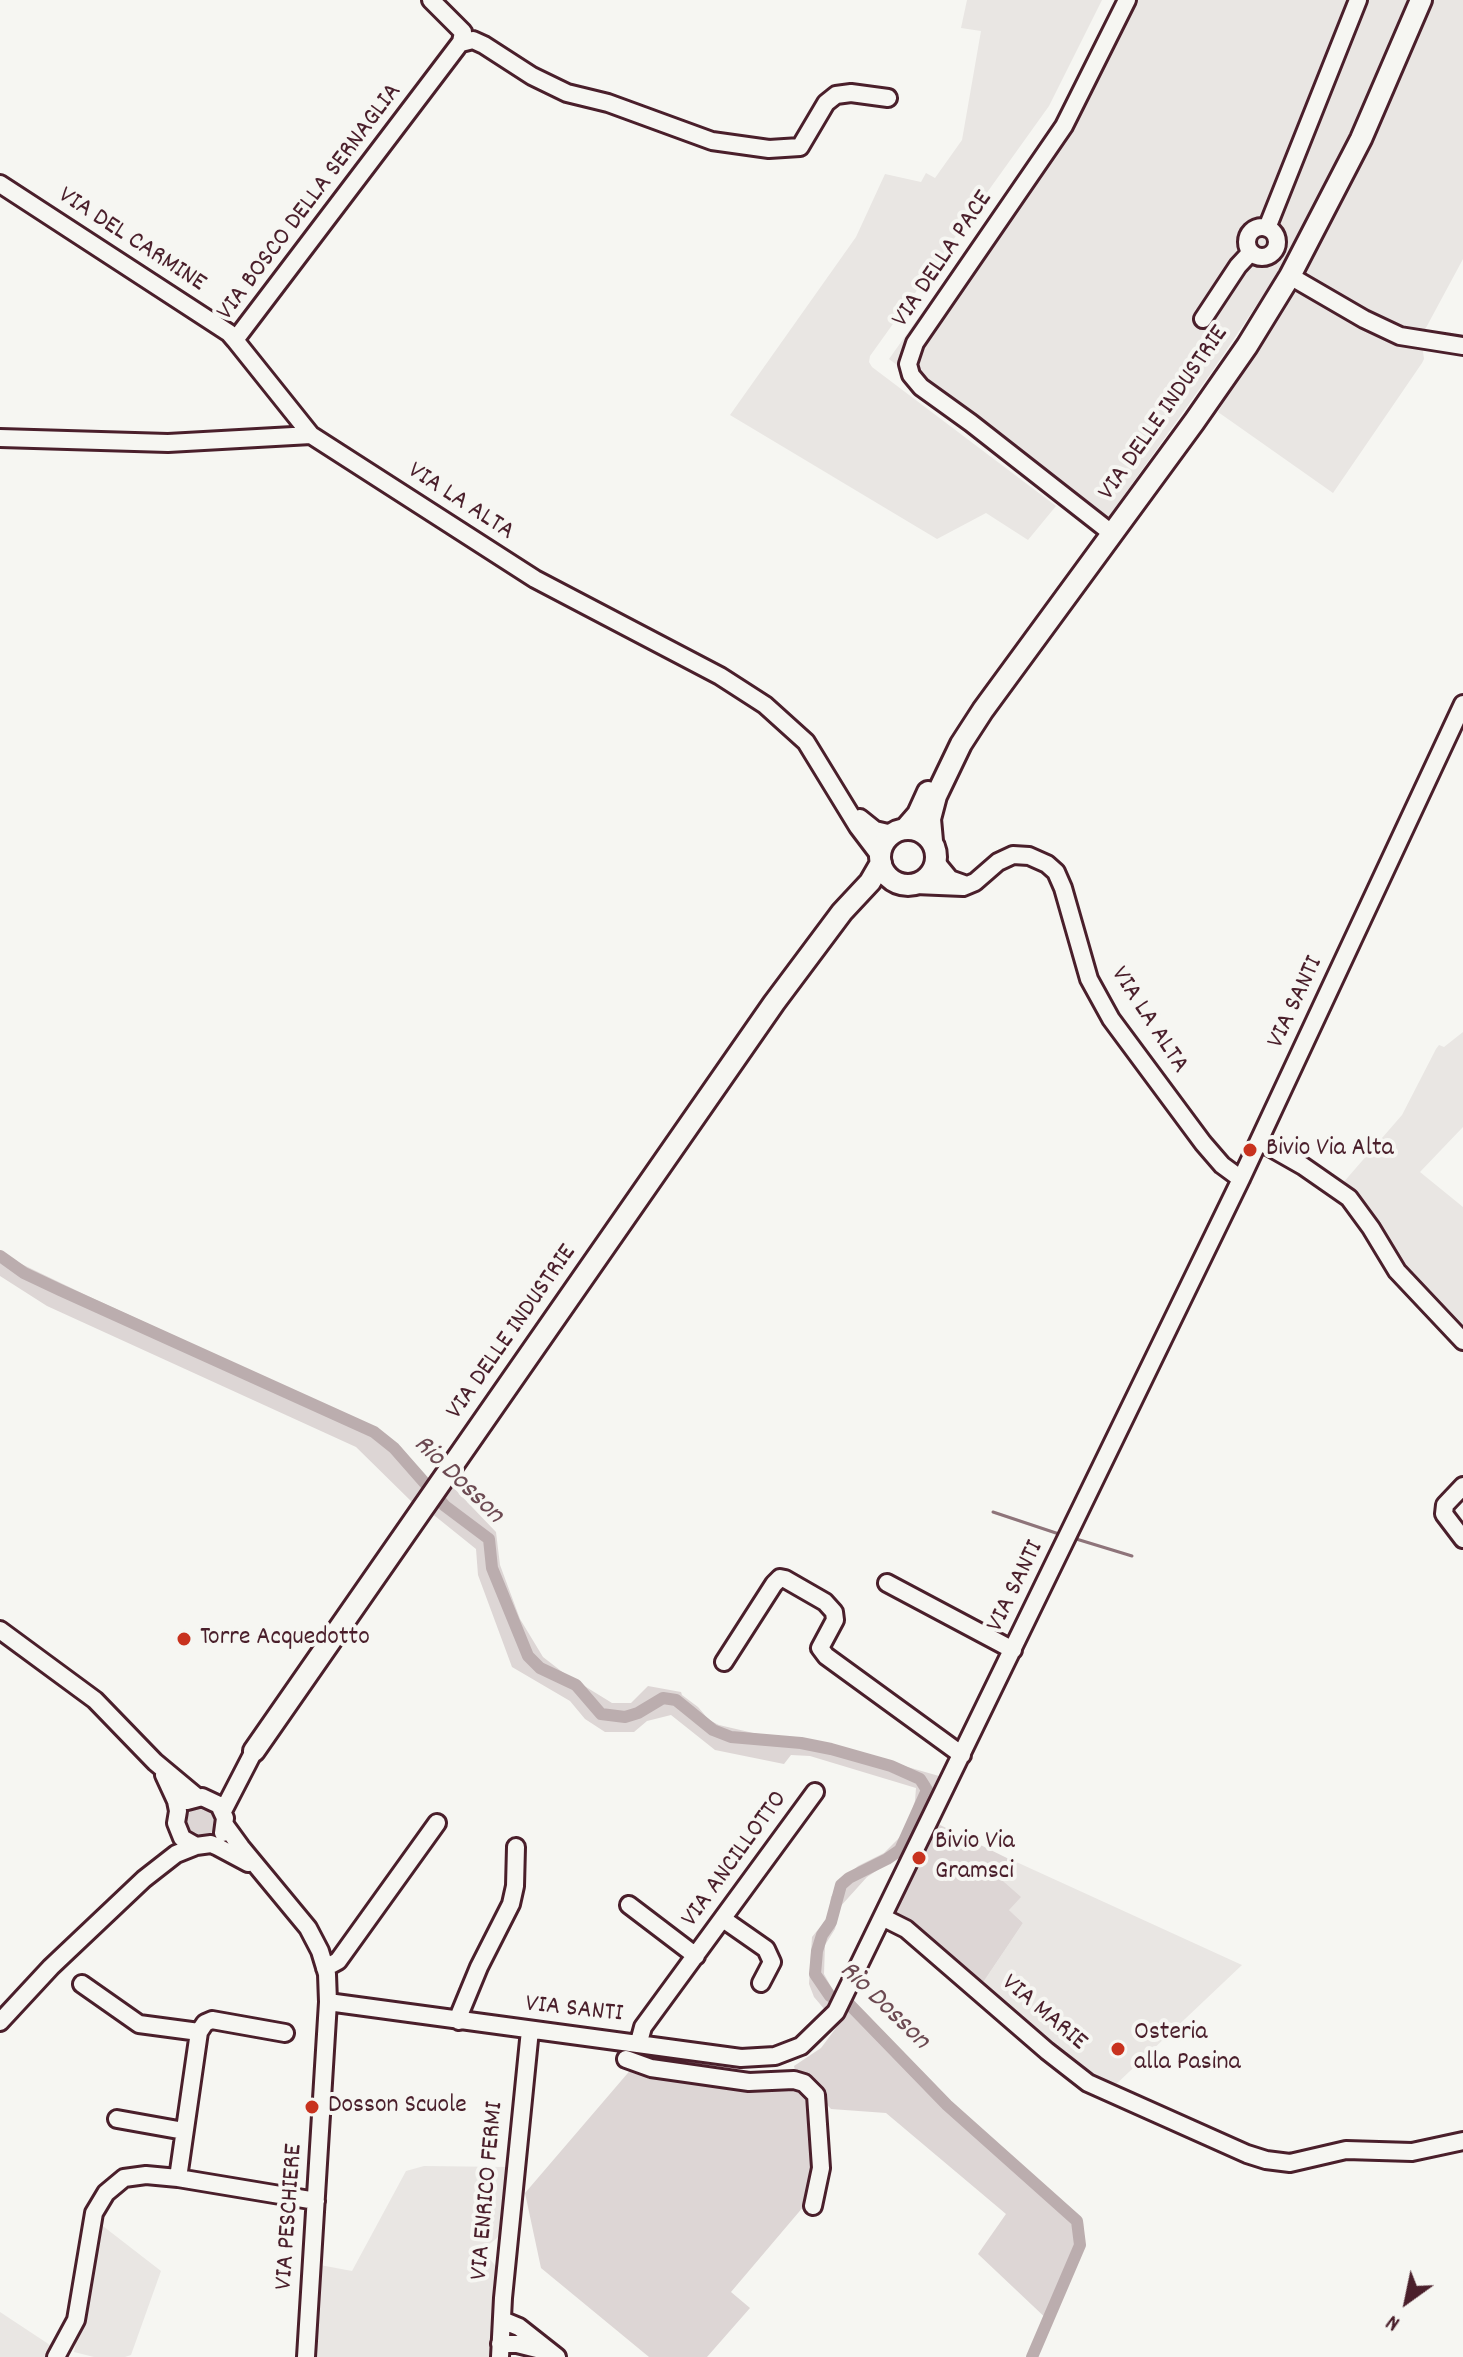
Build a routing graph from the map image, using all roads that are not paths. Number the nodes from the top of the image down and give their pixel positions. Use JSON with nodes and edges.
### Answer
{"nodes":[{"id":1,"x":431,"y":0,"type":"edge"},
{"id":2,"x":1127,"y":0,"type":"edge"},
{"id":3,"x":1358,"y":0,"type":"edge"},
{"id":4,"x":1411,"y":0,"type":"edge"},
{"id":5,"x":1421,"y":0,"type":"edge"},
{"id":6,"x":461,"y":43,"type":"junction"},
{"id":7,"x":888,"y":98,"type":"dead end"},
{"id":8,"x":0,"y":184,"type":"edge"},
{"id":9,"x":1267,"y":228,"type":"junction"},
{"id":10,"x":1251,"y":252,"type":"junction"},
{"id":11,"x":1290,"y":276,"type":"junction"},
{"id":12,"x":1203,"y":319,"type":"dead end"},
{"id":13,"x":235,"y":340,"type":"junction"},
{"id":14,"x":1463,"y":346,"type":"edge"},
{"id":15,"x":311,"y":435,"type":"junction"},
{"id":16,"x":0,"y":438,"type":"edge"},
{"id":17,"x":1105,"y":528,"type":"junction"},
{"id":18,"x":1463,"y":704,"type":"edge"},
{"id":19,"x":834,"y":785,"type":"junction"},
{"id":20,"x":898,"y":832,"type":"junction"},
{"id":21,"x":932,"y":841,"type":"junction"},
{"id":22,"x":880,"y":859,"type":"junction"},
{"id":23,"x":936,"y":862,"type":"junction"},
{"id":24,"x":907,"y":885,"type":"junction"},
{"id":25,"x":970,"y":885,"type":"junction"},
{"id":26,"x":816,"y":945,"type":"junction"},
{"id":27,"x":1259,"y":1141,"type":"junction"},
{"id":28,"x":1241,"y":1179,"type":"junction"},
{"id":29,"x":1463,"y":1341,"type":"edge"},
{"id":30,"x":1463,"y":1486,"type":"edge"},
{"id":31,"x":1463,"y":1539,"type":"edge"},
{"id":32,"x":887,"y":1583,"type":"dead end"},
{"id":33,"x":0,"y":1630,"type":"edge"},
{"id":34,"x":1013,"y":1650,"type":"junction"},
{"id":35,"x":724,"y":1662,"type":"dead end"},
{"id":36,"x":254,"y":1751,"type":"junction"},
{"id":37,"x":962,"y":1755,"type":"junction"},
{"id":38,"x":155,"y":1762,"type":"junction"},
{"id":39,"x":815,"y":1792,"type":"dead end"},
{"id":40,"x":202,"y":1798,"type":"junction"},
{"id":41,"x":177,"y":1817,"type":"junction"},
{"id":42,"x":224,"y":1818,"type":"junction"},
{"id":43,"x":437,"y":1823,"type":"dead end"},
{"id":44,"x":203,"y":1845,"type":"junction"},
{"id":45,"x":516,"y":1847,"type":"dead end"},
{"id":46,"x":144,"y":1879,"type":"junction"},
{"id":47,"x":270,"y":1883,"type":"junction"},
{"id":48,"x":629,"y":1905,"type":"dead end"},
{"id":49,"x":884,"y":1918,"type":"junction"},
{"id":50,"x":723,"y":1919,"type":"junction"},
{"id":51,"x":696,"y":1956,"type":"junction"},
{"id":52,"x":325,"y":1968,"type":"junction"},
{"id":53,"x":761,"y":1983,"type":"dead end"},
{"id":54,"x":82,"y":1984,"type":"dead end"},
{"id":55,"x":328,"y":2002,"type":"junction"},
{"id":56,"x":459,"y":2021,"type":"junction"},
{"id":57,"x":0,"y":2022,"type":"edge"},
{"id":58,"x":530,"y":2030,"type":"junction"},
{"id":59,"x":199,"y":2032,"type":"junction"},
{"id":60,"x":285,"y":2033,"type":"dead end"},
{"id":61,"x":639,"y":2042,"type":"junction"},
{"id":62,"x":626,"y":2059,"type":"dead end"},
{"id":63,"x":117,"y":2119,"type":"dead end"},
{"id":64,"x":184,"y":2131,"type":"junction"},
{"id":65,"x":1463,"y":2141,"type":"edge"},
{"id":66,"x":178,"y":2178,"type":"junction"},
{"id":67,"x":316,"y":2201,"type":"junction"},
{"id":68,"x":813,"y":2206,"type":"dead end"},
{"id":69,"x":502,"y":2320,"type":"junction"},
{"id":70,"x":60,"y":2350,"type":"edge"},
{"id":71,"x":500,"y":2351,"type":"edge"},
{"id":72,"x":554,"y":2355,"type":"edge"},
{"id":73,"x":306,"y":2357,"type":"edge"}],
"edges":[{"from":1,"to":6,"type":"street"},
{"from":2,"to":17,"type":"street","name":"VIA DELLA PACE"},
{"from":3,"to":9,"type":"street"},
{"from":4,"to":17,"type":"main road","name":"VIA DELLE INDUSTRIE"},
{"from":5,"to":11,"type":"main road","name":"VIA DELLE INDUSTRIE"},
{"from":6,"to":7,"type":"street"},
{"from":6,"to":13,"type":"street","name":"VIA BOSCO DELLA SERNAGLIA"},
{"from":8,"to":13,"type":"street","name":"VIA DEL CARMINE"},
{"from":9,"to":10,"type":"street"},
{"from":9,"to":10,"type":"street"},
{"from":10,"to":12,"type":"street"},
{"from":11,"to":14,"type":"street"},
{"from":11,"to":21,"type":"main road","name":"VIA DELLE INDUSTRIE"},
{"from":13,"to":15,"type":"street","name":"VIA BOSCO DELLA SERNAGLIA"},
{"from":15,"to":16,"type":"street"},
{"from":15,"to":19,"type":"street","name":"VIA LA ALTA"},
{"from":17,"to":20,"type":"main road","name":"VIA DELLE INDUSTRIE"},
{"from":18,"to":27,"type":"street","name":"VIA SANTI"},
{"from":19,"to":20,"type":"street"},
{"from":19,"to":22,"type":"street"},
{"from":20,"to":21,"type":"main road"},
{"from":20,"to":22,"type":"main road"},
{"from":21,"to":23,"type":"main road"},
{"from":22,"to":24,"type":"main road"},
{"from":22,"to":26,"type":"main road","name":"VIA DELLE INDUSTRIE"},
{"from":23,"to":24,"type":"main road"},
{"from":23,"to":25,"type":"street"},
{"from":24,"to":25,"type":"street"},
{"from":24,"to":26,"type":"main road","name":"VIA DELLE INDUSTRIE"},
{"from":25,"to":28,"type":"street","name":"VIA LA ALTA"},
{"from":26,"to":36,"type":"main road","name":"VIA DELLE INDUSTRIE"},
{"from":27,"to":28,"type":"street","name":"VIA SANTI"},
{"from":27,"to":29,"type":"street"},
{"from":28,"to":34,"type":"street","name":"VIA SANTI"},
{"from":30,"to":31,"type":"street"},
{"from":32,"to":34,"type":"street"},
{"from":33,"to":38,"type":"street"},
{"from":34,"to":37,"type":"street","name":"VIA SANTI"},
{"from":35,"to":37,"type":"street"},
{"from":36,"to":40,"type":"street","name":"VIA DELLE INDUSTRIE"},
{"from":36,"to":42,"type":"street","name":"VIA DELLE INDUSTRIE"},
{"from":37,"to":49,"type":"street","name":"VIA SANTI"},
{"from":38,"to":40,"type":"street"},
{"from":38,"to":41,"type":"street"},
{"from":39,"to":50,"type":"street","name":"VIA ANCILLOTTO"},
{"from":40,"to":41,"type":"street"},
{"from":40,"to":42,"type":"street"},
{"from":41,"to":44,"type":"street"},
{"from":41,"to":46,"type":"street"},
{"from":42,"to":44,"type":"street"},
{"from":42,"to":47,"type":"street","name":"VIA PESCHIERE"},
{"from":43,"to":52,"type":"street"},
{"from":44,"to":46,"type":"street"},
{"from":44,"to":47,"type":"street"},
{"from":45,"to":56,"type":"street"},
{"from":46,"to":57,"type":"street"},
{"from":47,"to":52,"type":"street","name":"VIA PESCHIERE"},
{"from":48,"to":51,"type":"street","name":"VIA ANCILLOTTO"},
{"from":49,"to":61,"type":"street","name":"VIA SANTI"},
{"from":49,"to":65,"type":"street","name":"VIA MARIE"},
{"from":50,"to":51,"type":"street","name":"VIA ANCILLOTTO"},
{"from":50,"to":53,"type":"street"},
{"from":51,"to":61,"type":"street","name":"VIA ANCILLOTTO"},
{"from":52,"to":55,"type":"street","name":"VIA PESCHIERE"},
{"from":54,"to":59,"type":"street"},
{"from":55,"to":56,"type":"street","name":"VIA SANTI"},
{"from":55,"to":67,"type":"street","name":"VIA PESCHIERE"},
{"from":56,"to":58,"type":"street","name":"VIA SANTI"},
{"from":58,"to":61,"type":"street","name":"VIA SANTI"},
{"from":58,"to":69,"type":"street","name":"VIA ENRICO FERMI"},
{"from":59,"to":60,"type":"street"},
{"from":59,"to":64,"type":"street"},
{"from":62,"to":68,"type":"street"},
{"from":63,"to":64,"type":"street"},
{"from":64,"to":66,"type":"street"},
{"from":66,"to":67,"type":"street"},
{"from":66,"to":70,"type":"street"},
{"from":67,"to":73,"type":"street","name":"VIA PESCHIERE"},
{"from":69,"to":71,"type":"street","name":"VIA ENRICO FERMI"},
{"from":69,"to":72,"type":"street"},
{"from":71,"to":72,"type":"street"}]}
